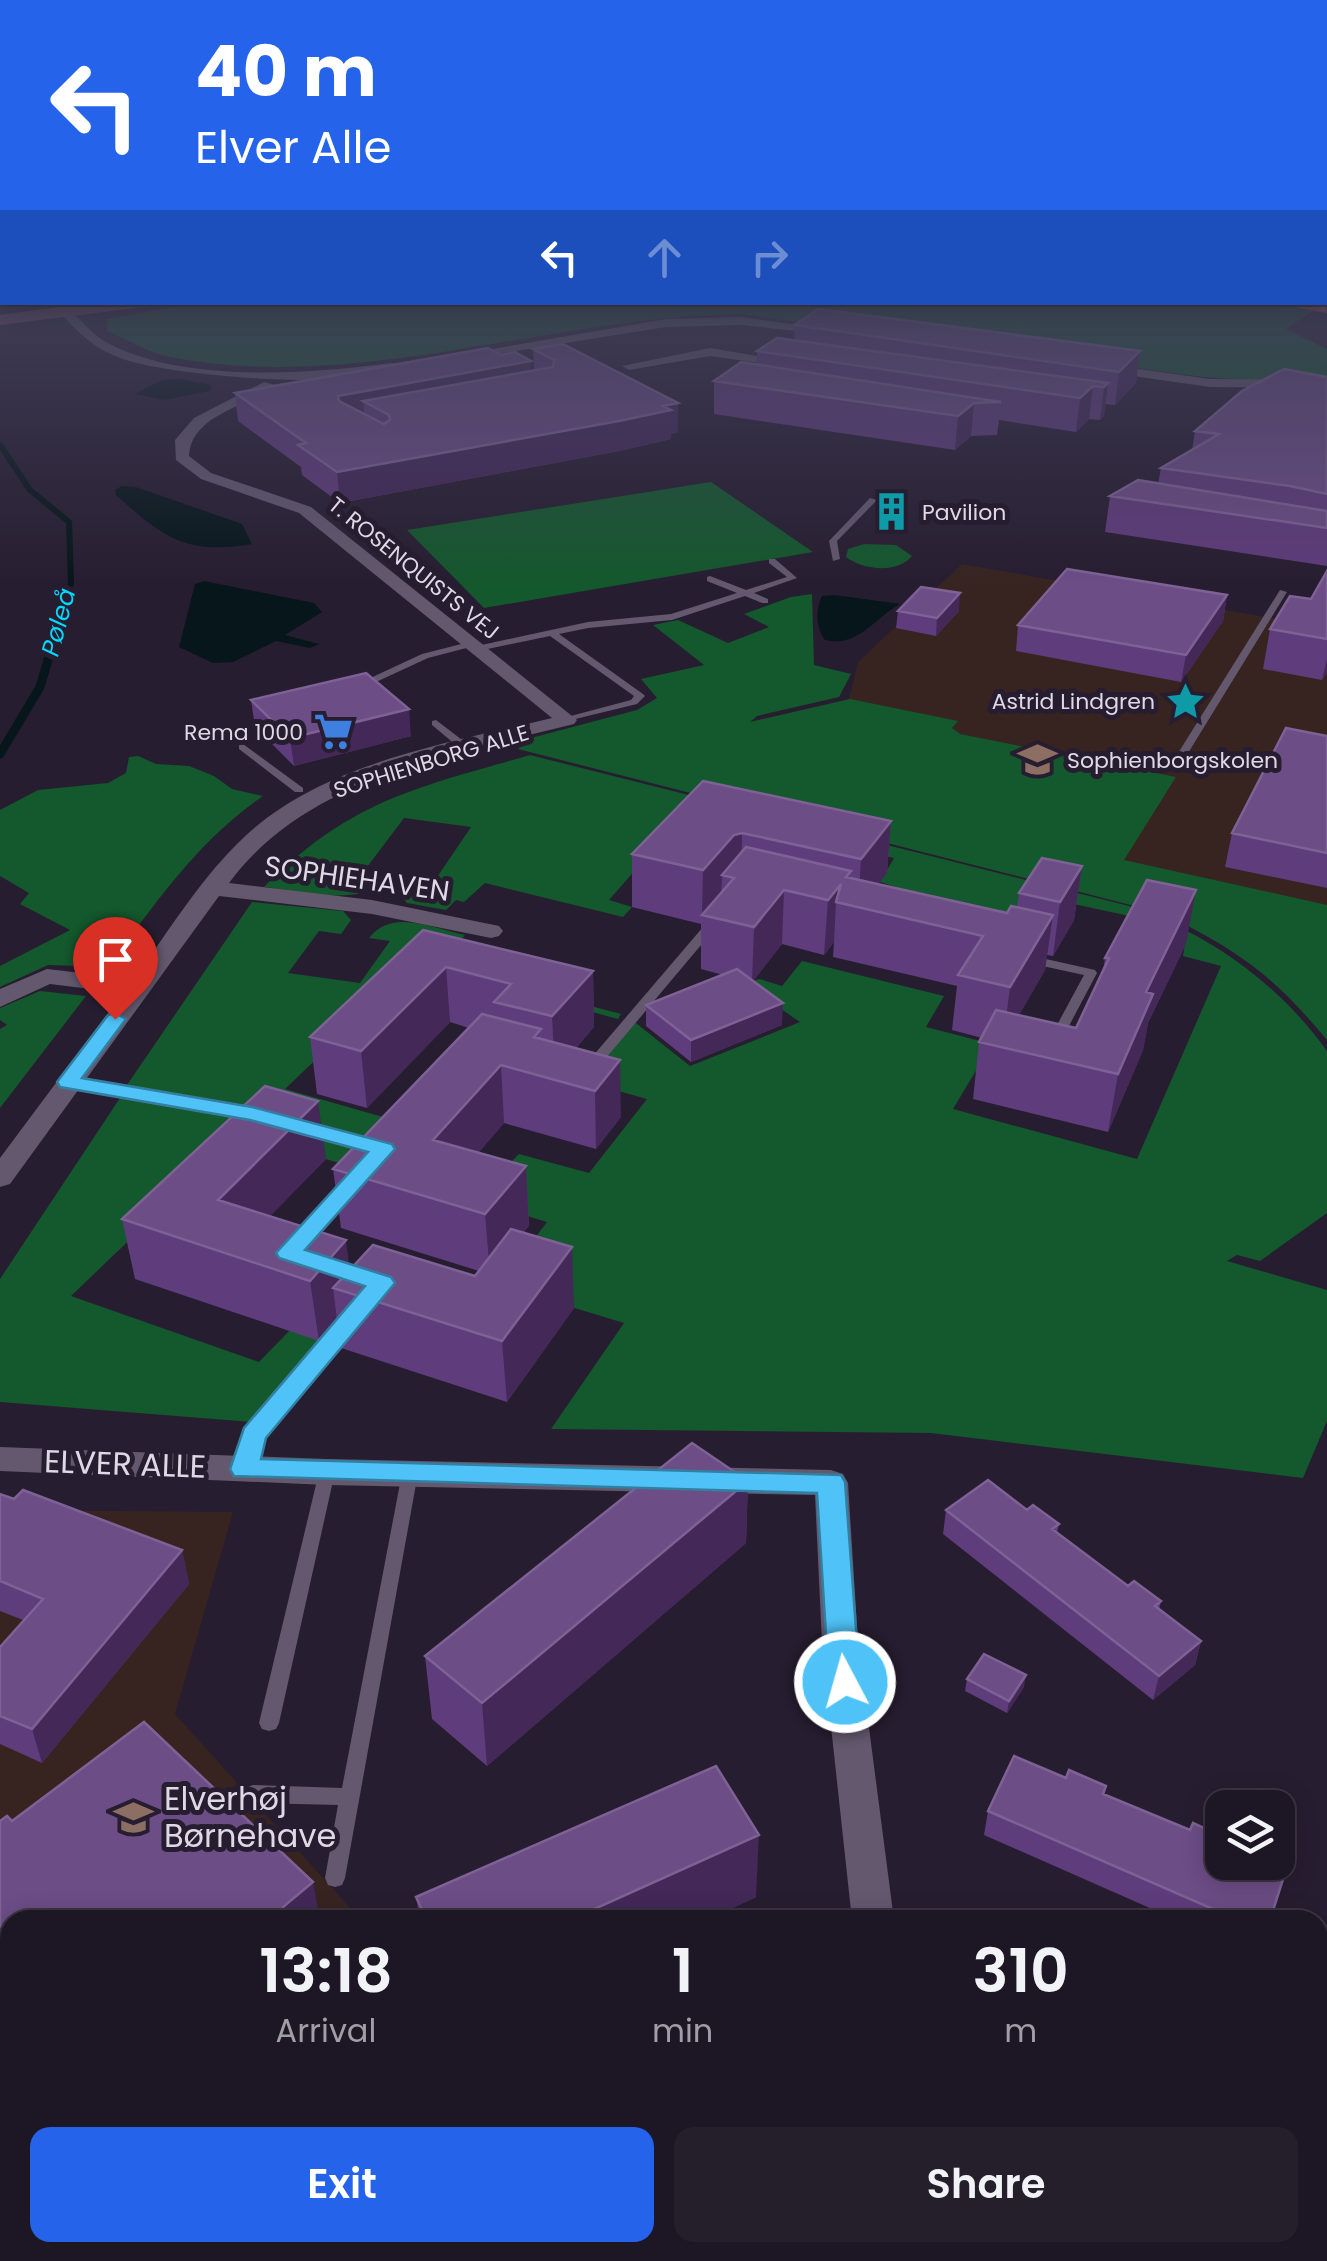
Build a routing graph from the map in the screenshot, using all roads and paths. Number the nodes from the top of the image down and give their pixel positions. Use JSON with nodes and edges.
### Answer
{"nodes":[{"id":1,"x":282,"y":374,"type":"edge"},
{"id":2,"x":1153,"y":375,"type":"edge"},
{"id":3,"x":1327,"y":384,"type":"edge"},
{"id":4,"x":873,"y":500,"type":"dead end"},
{"id":5,"x":836,"y":559,"type":"dead end"},
{"id":6,"x":772,"y":562,"type":"dead end"},
{"id":7,"x":710,"y":579,"type":"dead end"},
{"id":8,"x":742,"y":592,"type":"junction"},
{"id":9,"x":1283,"y":592,"type":"dead end"},
{"id":10,"x":765,"y":601,"type":"dead end"},
{"id":11,"x":551,"y":632,"type":"junction"},
{"id":12,"x":476,"y":646,"type":"junction"},
{"id":13,"x":394,"y":701,"type":"edge"},
{"id":14,"x":567,"y":720,"type":"junction"},
{"id":15,"x":436,"y":723,"type":"dead end"},
{"id":16,"x":243,"y":747,"type":"dead end"},
{"id":17,"x":466,"y":748,"type":"junction"},
{"id":18,"x":1180,"y":758,"type":"dead end"},
{"id":19,"x":299,"y":790,"type":"dead end"},
{"id":20,"x":213,"y":888,"type":"junction"},
{"id":21,"x":728,"y":906,"type":"edge"},
{"id":22,"x":491,"y":931,"type":"dead end"},
{"id":23,"x":1016,"y":956,"type":"edge"},
{"id":24,"x":139,"y":987,"type":"junction"},
{"id":25,"x":0,"y":999,"type":"edge"},
{"id":26,"x":1051,"y":1048,"type":"edge"},
{"id":27,"x":586,"y":1072,"type":"edge"},
{"id":28,"x":68,"y":1082,"type":"junction"},
{"id":29,"x":270,"y":1118,"type":"edge"},
{"id":30,"x":290,"y":1124,"type":"edge"},
{"id":31,"x":372,"y":1162,"type":"edge"},
{"id":32,"x":360,"y":1175,"type":"edge"},
{"id":33,"x":0,"y":1178,"type":"edge"},
{"id":34,"x":307,"y":1259,"type":"edge"},
{"id":35,"x":357,"y":1312,"type":"edge"},
{"id":36,"x":0,"y":1460,"type":"edge"},
{"id":37,"x":244,"y":1469,"type":"junction"},
{"id":38,"x":327,"y":1472,"type":"junction"},
{"id":39,"x":410,"y":1474,"type":"junction"},
{"id":40,"x":269,"y":1722,"type":"dead end"},
{"id":41,"x":253,"y":1794,"type":"dead end"},
{"id":42,"x":350,"y":1797,"type":"junction"},
{"id":43,"x":335,"y":1878,"type":"dead end"},
{"id":44,"x":872,"y":1910,"type":"edge"}],
"edges":[{"from":1,"to":12,"type":"street","name":"T. ROSENQUISTS VEJ"},
{"from":2,"to":3,"type":"street"},
{"from":4,"to":5,"type":"lane"},
{"from":6,"to":8,"type":"lane"},
{"from":7,"to":8,"type":"lane"},
{"from":8,"to":10,"type":"lane"},
{"from":8,"to":11,"type":"lane"},
{"from":9,"to":18,"type":"lane"},
{"from":11,"to":12,"type":"lane"},
{"from":11,"to":14,"type":"lane"},
{"from":12,"to":13,"type":"lane"},
{"from":12,"to":14,"type":"street","name":"T. ROSENQUISTS VEJ"},
{"from":14,"to":17,"type":"street","name":"SOPHIENBORG ALLE"},
{"from":15,"to":17,"type":"lane"},
{"from":16,"to":19,"type":"lane"},
{"from":17,"to":20,"type":"street","name":"SOPHIENBORG ALLE"},
{"from":20,"to":22,"type":"street","name":"SOPHIEHAVEN"},
{"from":20,"to":24,"type":"street","name":"SOPHIENBORG ALLE"},
{"from":21,"to":27,"type":"lane"},
{"from":23,"to":26,"type":"lane"},
{"from":24,"to":25,"type":"street"},
{"from":24,"to":28,"type":"street","name":"SOPHIENBORG ALLE"},
{"from":28,"to":29,"type":"lane"},
{"from":28,"to":33,"type":"street","name":"SOPHIENBORG ALLE"},
{"from":30,"to":31,"type":"lane"},
{"from":32,"to":34,"type":"lane"},
{"from":35,"to":37,"type":"lane"},
{"from":36,"to":37,"type":"street","name":"ELVER ALLE"},
{"from":37,"to":38,"type":"street","name":"ELVER ALLE"},
{"from":38,"to":39,"type":"street","name":"ELVER ALLE"},
{"from":38,"to":40,"type":"lane"},
{"from":39,"to":42,"type":"lane"},
{"from":39,"to":44,"type":"street","name":"ELVER ALLE"},
{"from":41,"to":42,"type":"lane"},
{"from":42,"to":43,"type":"lane"}]}
